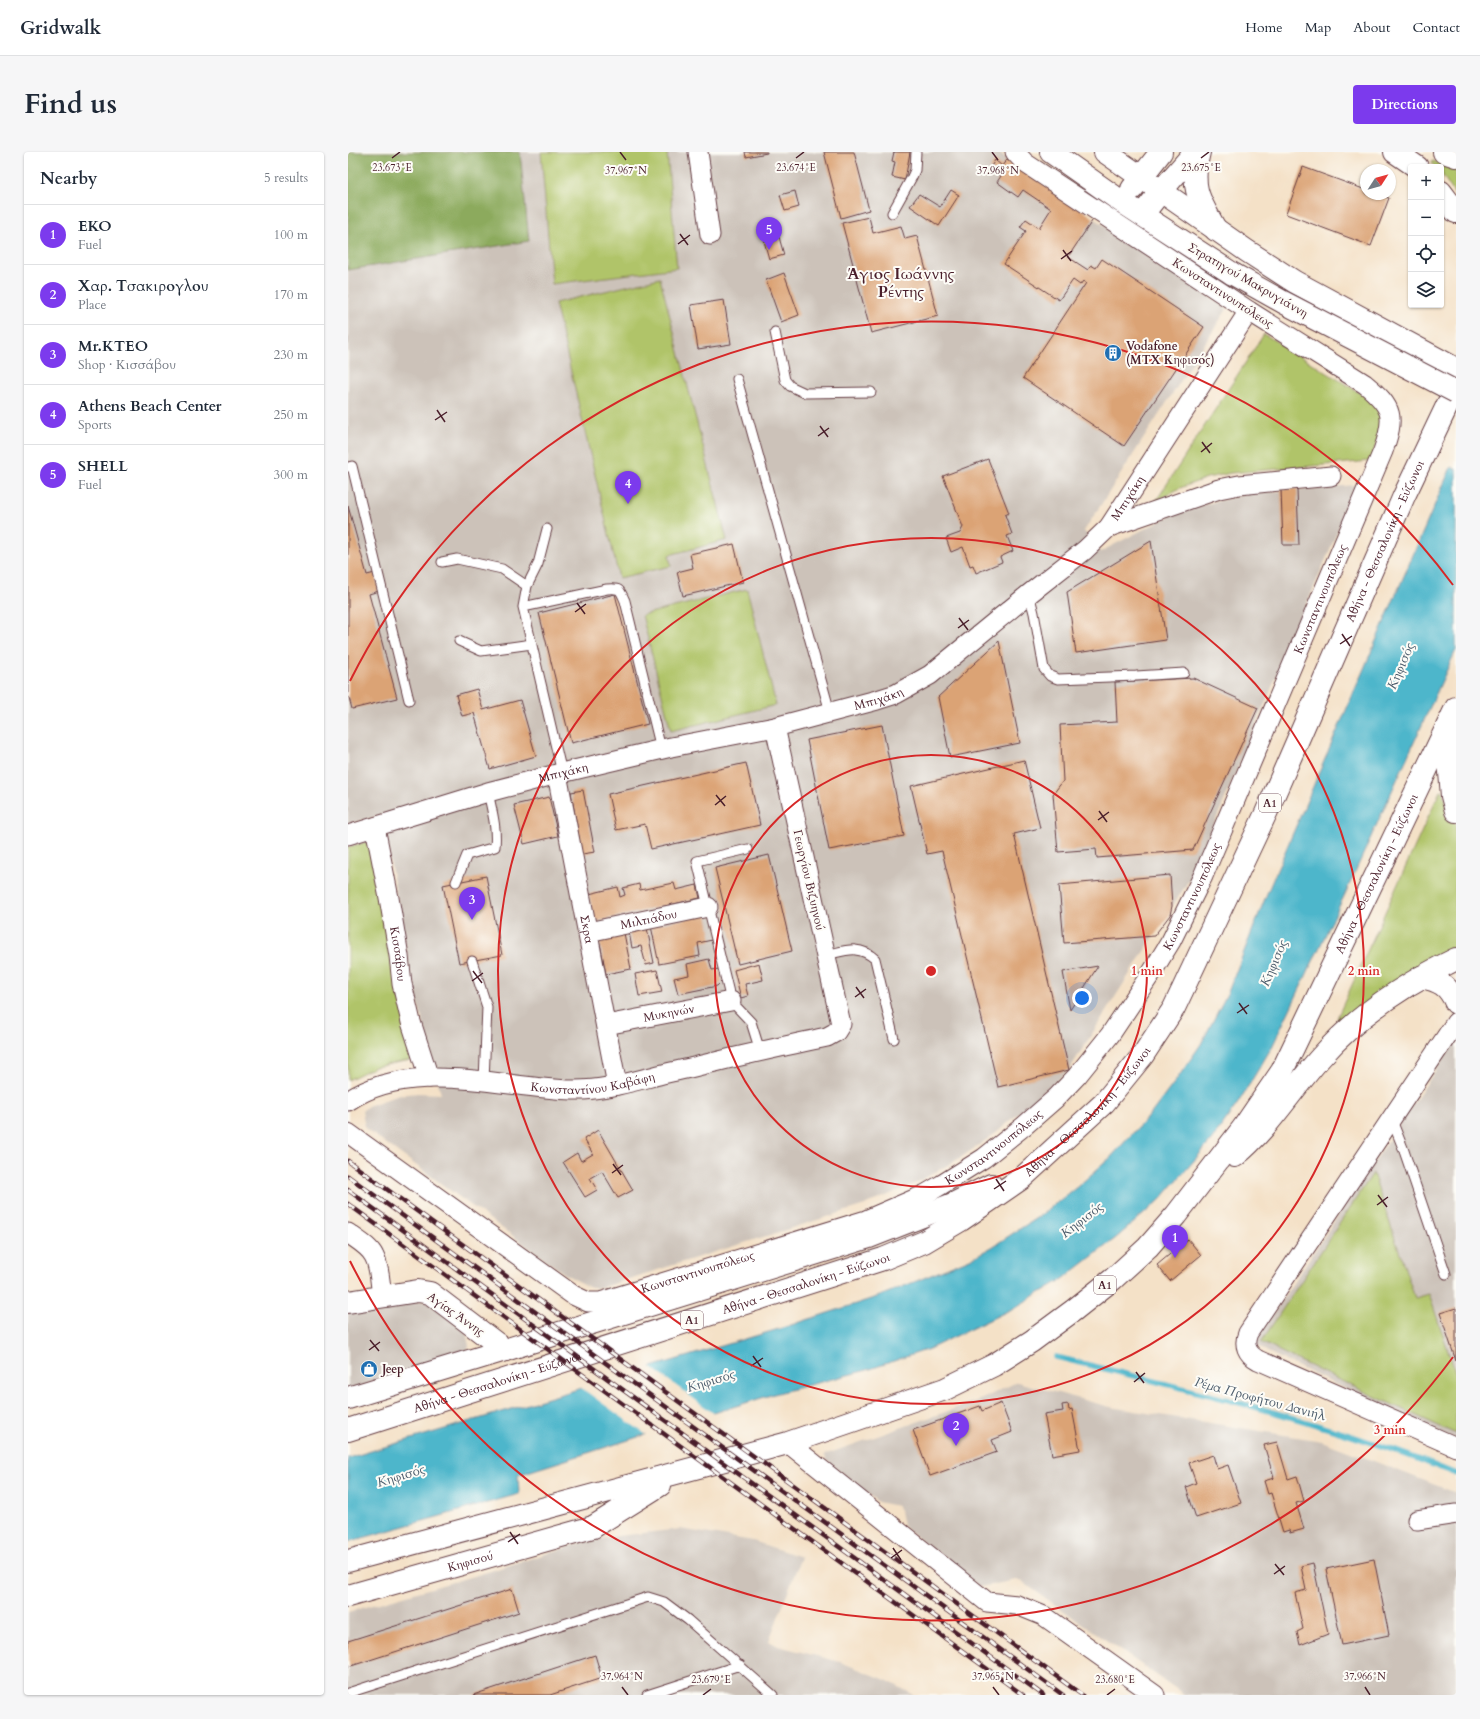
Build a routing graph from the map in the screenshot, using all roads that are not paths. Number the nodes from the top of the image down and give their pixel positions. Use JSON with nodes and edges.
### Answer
{"nodes":[{"id":1,"x":698,"y":152,"type":"edge"},
{"id":2,"x":916,"y":152,"type":"edge"},
{"id":3,"x":1015,"y":152,"type":"edge"},
{"id":4,"x":1051,"y":152,"type":"edge"},
{"id":5,"x":1105,"y":152,"type":"edge"},
{"id":6,"x":1161,"y":152,"type":"edge"},
{"id":7,"x":1195,"y":152,"type":"edge"},
{"id":8,"x":1199,"y":152,"type":"edge"},
{"id":9,"x":1395,"y":152,"type":"edge"},
{"id":10,"x":1444,"y":152,"type":"edge"},
{"id":11,"x":1456,"y":156,"type":"edge"},
{"id":12,"x":1413,"y":164,"type":"edge"},
{"id":13,"x":1142,"y":177,"type":"junction"},
{"id":14,"x":1161,"y":191,"type":"junction"},
{"id":15,"x":1444,"y":196,"type":"edge"},
{"id":16,"x":1122,"y":202,"type":"junction"},
{"id":17,"x":1456,"y":212,"type":"edge"},
{"id":18,"x":892,"y":213,"type":"dead end"},
{"id":19,"x":1142,"y":215,"type":"junction"},
{"id":20,"x":1216,"y":230,"type":"junction"},
{"id":21,"x":710,"y":235,"type":"dead end"},
{"id":22,"x":1250,"y":311,"type":"junction"},
{"id":23,"x":775,"y":332,"type":"dead end"},
{"id":24,"x":1456,"y":369,"type":"edge"},
{"id":25,"x":738,"y":379,"type":"dead end"},
{"id":26,"x":1456,"y":387,"type":"edge"},
{"id":27,"x":871,"y":392,"type":"dead end"},
{"id":28,"x":1456,"y":392,"type":"edge"},
{"id":29,"x":348,"y":468,"type":"edge"},
{"id":30,"x":1331,"y":476,"type":"dead end"},
{"id":31,"x":1109,"y":527,"type":"junction"},
{"id":32,"x":546,"y":529,"type":"dead end"},
{"id":33,"x":442,"y":562,"type":"dead end"},
{"id":34,"x":527,"y":586,"type":"junction"},
{"id":35,"x":1029,"y":594,"type":"junction"},
{"id":36,"x":523,"y":607,"type":"junction"},
{"id":37,"x":459,"y":641,"type":"dead end"},
{"id":38,"x":532,"y":644,"type":"junction"},
{"id":39,"x":1184,"y":672,"type":"dead end"},
{"id":40,"x":409,"y":700,"type":"dead end"},
{"id":41,"x":1456,"y":708,"type":"edge"},
{"id":42,"x":830,"y":712,"type":"junction"},
{"id":43,"x":1456,"y":724,"type":"edge"},
{"id":44,"x":774,"y":727,"type":"junction"},
{"id":45,"x":662,"y":749,"type":"junction"},
{"id":46,"x":559,"y":773,"type":"junction"},
{"id":47,"x":488,"y":792,"type":"junction"},
{"id":48,"x":1456,"y":811,"type":"edge"},
{"id":49,"x":375,"y":827,"type":"junction"},
{"id":50,"x":348,"y":835,"type":"edge"},
{"id":51,"x":748,"y":849,"type":"dead end"},
{"id":52,"x":456,"y":882,"type":"dead end"},
{"id":53,"x":708,"y":906,"type":"junction"},
{"id":54,"x":588,"y":932,"type":"junction"},
{"id":55,"x":826,"y":955,"type":"junction"},
{"id":56,"x":1456,"y":959,"type":"edge"},
{"id":57,"x":472,"y":961,"type":"dead end"},
{"id":58,"x":1421,"y":977,"type":"junction"},
{"id":59,"x":731,"y":1001,"type":"junction"},
{"id":60,"x":1456,"y":1003,"type":"edge"},
{"id":61,"x":1456,"y":1022,"type":"edge"},
{"id":62,"x":606,"y":1025,"type":"junction"},
{"id":63,"x":836,"y":1032,"type":"joint"},
{"id":64,"x":894,"y":1039,"type":"dead end"},
{"id":65,"x":760,"y":1051,"type":"junction"},
{"id":66,"x":429,"y":1078,"type":"junction"},
{"id":67,"x":484,"y":1081,"type":"junction"},
{"id":68,"x":617,"y":1085,"type":"junction"},
{"id":69,"x":348,"y":1101,"type":"edge"},
{"id":70,"x":1392,"y":1118,"type":"junction"},
{"id":71,"x":348,"y":1133,"type":"edge"},
{"id":72,"x":1022,"y":1178,"type":"junction"},
{"id":73,"x":1198,"y":1186,"type":"junction"},
{"id":74,"x":348,"y":1233,"type":"edge"},
{"id":75,"x":1446,"y":1274,"type":"dead end"},
{"id":76,"x":382,"y":1296,"type":"junction"},
{"id":77,"x":348,"y":1302,"type":"edge"},
{"id":78,"x":506,"y":1350,"type":"junction"},
{"id":79,"x":348,"y":1398,"type":"edge"},
{"id":80,"x":348,"y":1430,"type":"edge"},
{"id":81,"x":788,"y":1443,"type":"junction"},
{"id":82,"x":1456,"y":1447,"type":"edge"},
{"id":83,"x":678,"y":1474,"type":"junction"},
{"id":84,"x":1456,"y":1514,"type":"edge"},
{"id":85,"x":1417,"y":1520,"type":"dead end"},
{"id":86,"x":348,"y":1561,"type":"edge"},
{"id":87,"x":348,"y":1596,"type":"edge"},
{"id":88,"x":740,"y":1665,"type":"junction"},
{"id":89,"x":348,"y":1693,"type":"edge"},
{"id":90,"x":647,"y":1695,"type":"edge"},
{"id":91,"x":773,"y":1695,"type":"edge"},
{"id":92,"x":1155,"y":1695,"type":"edge"}],
"edges":[{"from":1,"to":21,"type":"street"},
{"from":2,"to":18,"type":"lane"},
{"from":3,"to":22,"type":"street","name":"Κωνσταντινουπόλεως"},
{"from":4,"to":16,"type":"main road","name":"Στρατηγού Μακρυγιάννη"},
{"from":5,"to":13,"type":"main road","name":"Στρατηγού Μακρυγιάννη"},
{"from":6,"to":13,"type":"main road"},
{"from":7,"to":14,"type":"main road"},
{"from":8,"to":20,"type":"main road"},
{"from":9,"to":12,"type":"main road"},
{"from":10,"to":11,"type":"main road"},
{"from":13,"to":14,"type":"main road","name":"Στρατηγού Μακρυγιάννη"},
{"from":13,"to":16,"type":"main road"},
{"from":14,"to":19,"type":"main road"},
{"from":14,"to":20,"type":"main road","name":"Στρατηγού Μακρυγιάννη"},
{"from":15,"to":17,"type":"main road"},
{"from":16,"to":19,"type":"main road","name":"Στρατηγού Μακρυγιάννη"},
{"from":19,"to":28,"type":"main road","name":"Στρατηγού Μακρυγιάννη","bridge":true},
{"from":20,"to":24,"type":"main road","name":"Στρατηγού Μακρυγιάννη"},
{"from":22,"to":31,"type":"street","name":"Μπιχάκη"},
{"from":22,"to":71,"type":"street","name":"Κωνσταντινουπόλεως"},
{"from":23,"to":27,"type":"lane"},
{"from":25,"to":42,"type":"lane"},
{"from":26,"to":72,"type":"main road","name":"Αθήνα - Θεσσαλονίκη - Εύζωνοι","number":"Α1"},
{"from":29,"to":40,"type":"lane"},
{"from":30,"to":31,"type":"street"},
{"from":31,"to":35,"type":"street","name":"Μπιχάκη"},
{"from":32,"to":34,"type":"lane"},
{"from":33,"to":34,"type":"lane"},
{"from":34,"to":36,"type":"lane"},
{"from":35,"to":39,"type":"lane"},
{"from":35,"to":42,"type":"street","name":"Μπιχάκη"},
{"from":36,"to":38,"type":"lane"},
{"from":36,"to":45,"type":"lane"},
{"from":37,"to":38,"type":"lane"},
{"from":38,"to":46,"type":"lane"},
{"from":41,"to":73,"type":"main road","name":"Αθήνα - Θεσσαλονίκη - Εύζωνοι","number":"Α1"},
{"from":42,"to":44,"type":"street","name":"Μπιχάκη"},
{"from":43,"to":48,"type":"main road"},
{"from":44,"to":45,"type":"street","name":"Μπιχάκη"},
{"from":44,"to":55,"type":"street","name":"Γεωργίου Βιζυηνού"},
{"from":45,"to":46,"type":"street","name":"Μπιχάκη"},
{"from":46,"to":47,"type":"street","name":"Μπιχάκη"},
{"from":46,"to":54,"type":"street","name":"Σκρα"},
{"from":47,"to":49,"type":"street","name":"Μπιχάκη"},
{"from":47,"to":52,"type":"lane"},
{"from":49,"to":50,"type":"street","name":"Μπιχάκη"},
{"from":49,"to":66,"type":"street","name":"Κισσάβου"},
{"from":51,"to":53,"type":"lane"},
{"from":53,"to":54,"type":"street","name":"Μιλτιάδου"},
{"from":53,"to":59,"type":"lane"},
{"from":54,"to":62,"type":"street","name":"Σκρα"},
{"from":55,"to":63,"type":"street","name":"Γεωργίου Βιζυηνού"},
{"from":55,"to":64,"type":"lane"},
{"from":56,"to":58,"type":"main road"},
{"from":57,"to":67,"type":"lane"},
{"from":58,"to":60,"type":"main road"},
{"from":58,"to":73,"type":"main road"},
{"from":59,"to":62,"type":"street","name":"Μυκηνών"},
{"from":59,"to":65,"type":"lane"},
{"from":61,"to":70,"type":"street"},
{"from":62,"to":68,"type":"street","name":"Σκρα"},
{"from":63,"to":65,"type":"street","name":"Κωνσταντίνου Καβάφη"},
{"from":65,"to":68,"type":"street","name":"Κωνσταντίνου Καβάφη"},
{"from":66,"to":67,"type":"street","name":"Κωνσταντίνου Καβάφη"},
{"from":66,"to":69,"type":"street","name":"Κωνσταντίνου Καβάφη"},
{"from":67,"to":68,"type":"street","name":"Κωνσταντίνου Καβάφη"},
{"from":70,"to":75,"type":"lane"},
{"from":70,"to":82,"type":"street"},
{"from":72,"to":78,"type":"main road"},
{"from":72,"to":80,"type":"main road","name":"Αθήνα - Θεσσαλονίκη - Εύζωνοι","number":"Α1"},
{"from":73,"to":81,"type":"main road","name":"Αθήνα - Θεσσαλονίκη - Εύζωνοι","number":"Α1"},
{"from":74,"to":76,"type":"street"},
{"from":76,"to":77,"type":"main road","name":"Αγίας Άννης"},
{"from":76,"to":78,"type":"main road","name":"Αγίας Άννης"},
{"from":78,"to":79,"type":"main road"},
{"from":81,"to":83,"type":"main road","name":"Αθήνα - Θεσσαλονίκη - Εύζωνοι","number":"Α1"},
{"from":81,"to":92,"type":"street"},
{"from":83,"to":86,"type":"main road","name":"Αθήνα - Θεσσαλονίκη - Εύζωνοι","number":"Α1"},
{"from":83,"to":87,"type":"main road","name":"Κηφισού"},
{"from":84,"to":85,"type":"street"},
{"from":88,"to":89,"type":"lane"},
{"from":88,"to":90,"type":"lane"},
{"from":88,"to":91,"type":"lane"}]}
